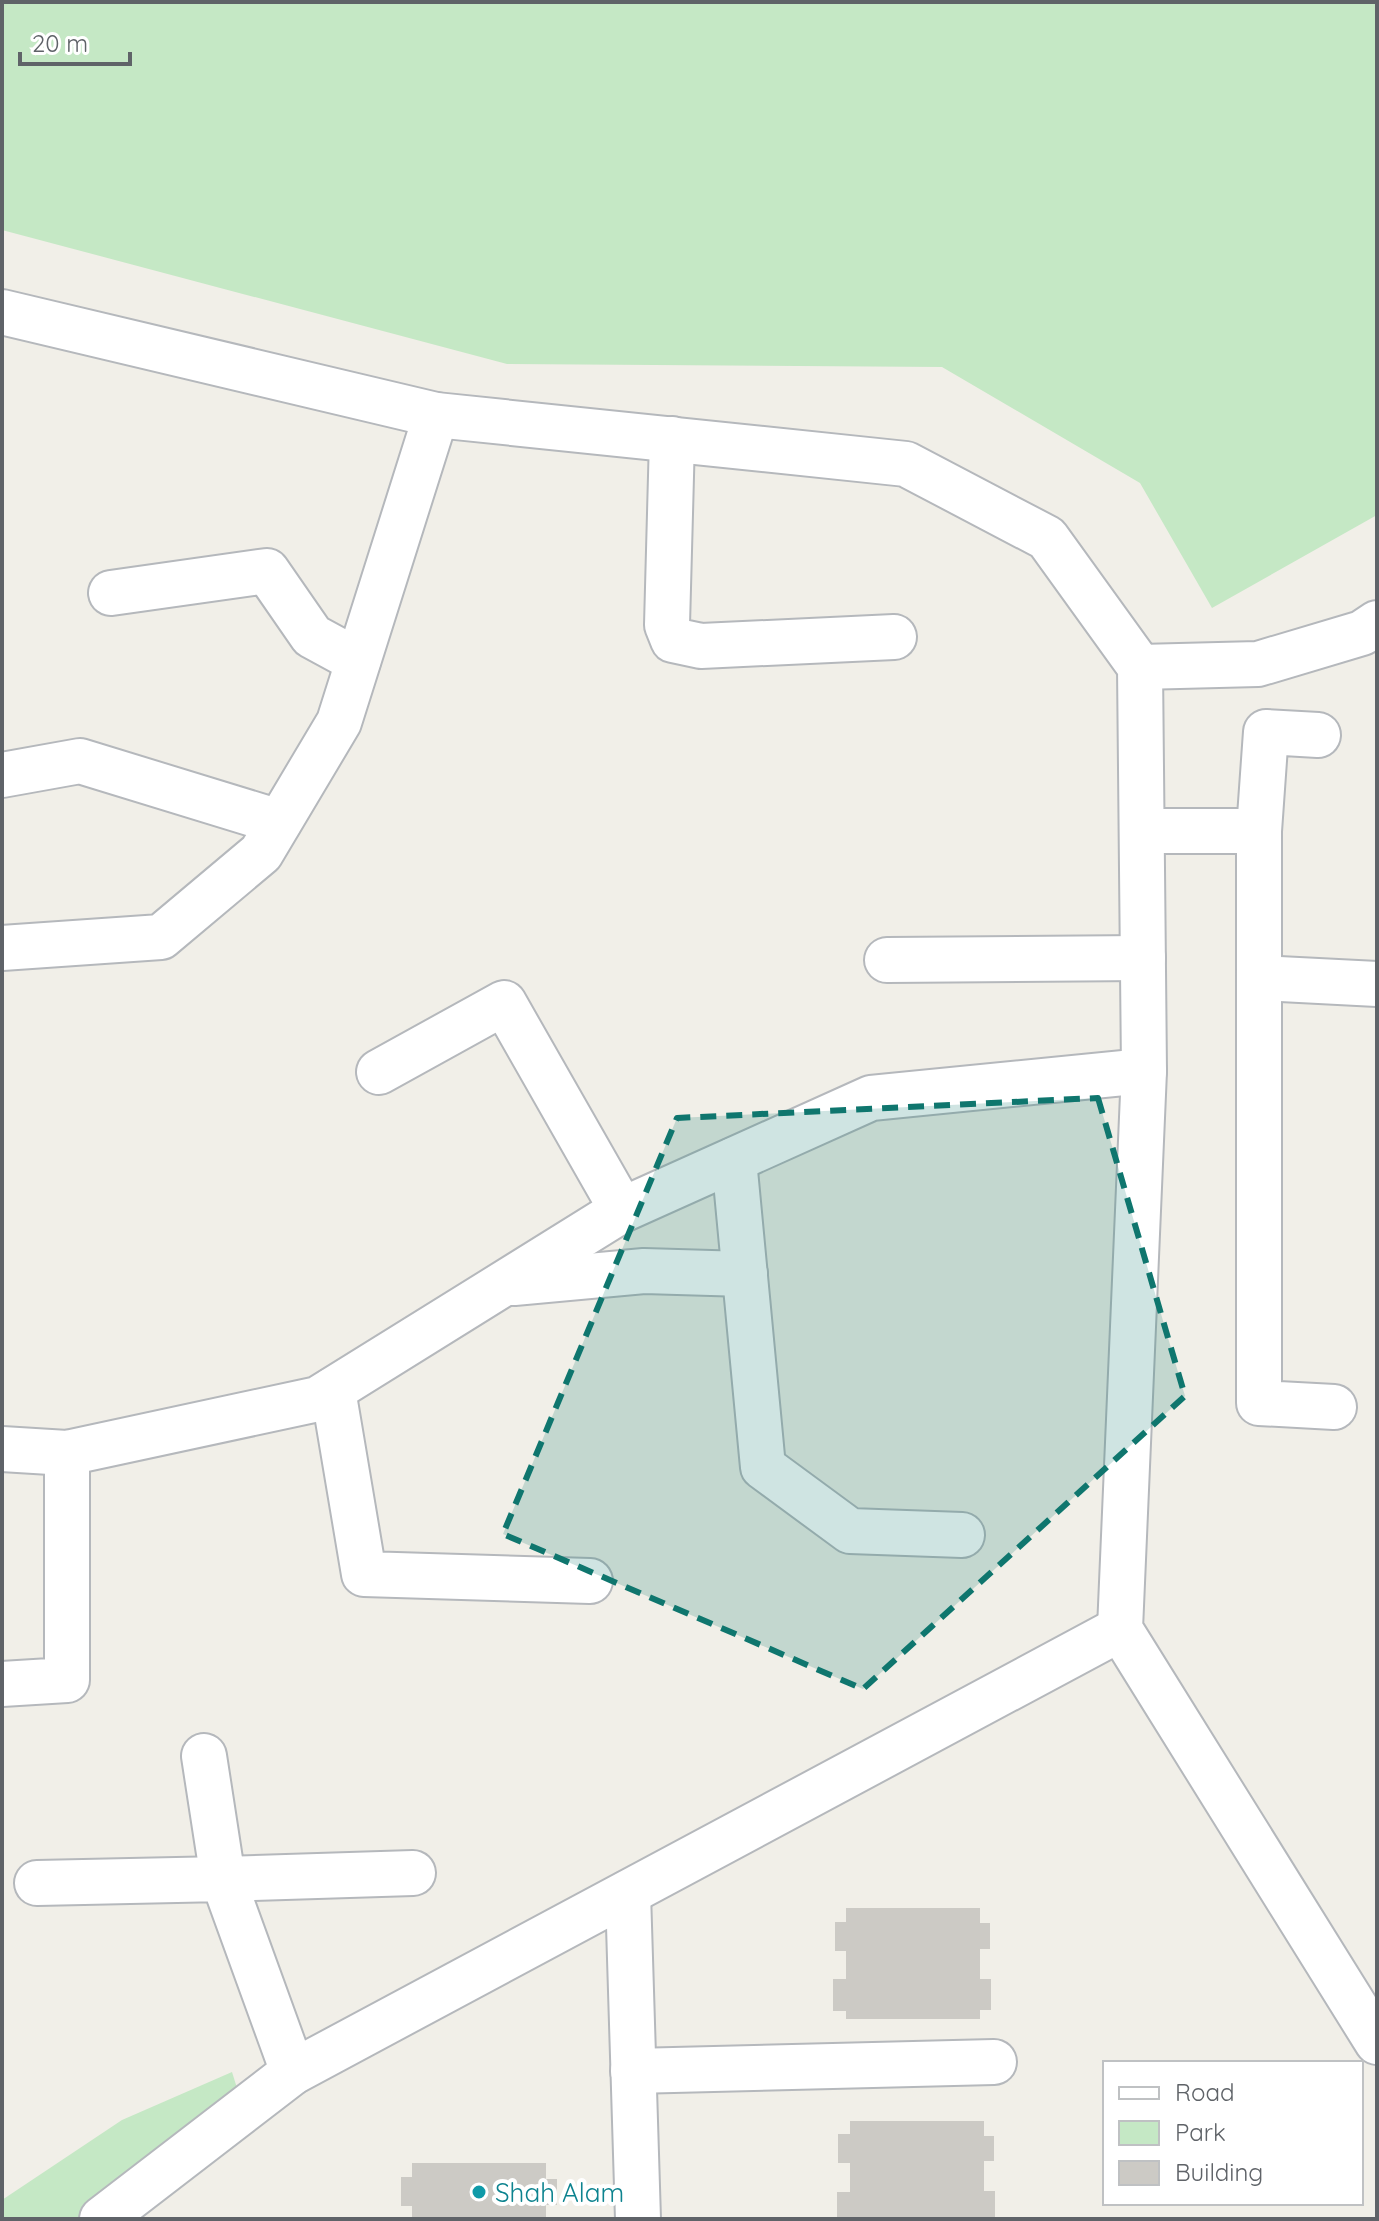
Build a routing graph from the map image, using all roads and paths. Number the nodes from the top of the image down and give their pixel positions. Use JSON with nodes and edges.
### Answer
{"nodes":[{"id":1,"x":2,"y":312,"type":"edge"},
{"id":2,"x":436,"y":415,"type":"junction"},
{"id":3,"x":672,"y":439,"type":"junction"},
{"id":4,"x":111,"y":593,"type":"dead end"},
{"id":5,"x":1377,"y":623,"type":"edge"},
{"id":6,"x":894,"y":637,"type":"dead end"},
{"id":7,"x":358,"y":661,"type":"junction"},
{"id":8,"x":1140,"y":667,"type":"junction"},
{"id":9,"x":1318,"y":735,"type":"dead end"},
{"id":10,"x":2,"y":775,"type":"edge"},
{"id":11,"x":279,"y":822,"type":"junction"},
{"id":12,"x":1142,"y":831,"type":"junction"},
{"id":13,"x":1259,"y":831,"type":"junction"},
{"id":14,"x":2,"y":948,"type":"edge"},
{"id":15,"x":1143,"y":958,"type":"junction"},
{"id":16,"x":887,"y":960,"type":"dead end"},
{"id":17,"x":1259,"y":978,"type":"junction"},
{"id":18,"x":1377,"y":984,"type":"edge"},
{"id":19,"x":1144,"y":1071,"type":"junction"},
{"id":20,"x":379,"y":1072,"type":"dead end"},
{"id":21,"x":734,"y":1160,"type":"junction"},
{"id":22,"x":622,"y":1210,"type":"junction"},
{"id":23,"x":745,"y":1274,"type":"junction"},
{"id":24,"x":503,"y":1284,"type":"junction"},
{"id":25,"x":333,"y":1390,"type":"junction"},
{"id":26,"x":1334,"y":1407,"type":"dead end"},
{"id":27,"x":2,"y":1449,"type":"edge"},
{"id":28,"x":67,"y":1453,"type":"junction"},
{"id":29,"x":962,"y":1535,"type":"dead end"},
{"id":30,"x":590,"y":1581,"type":"dead end"},
{"id":31,"x":1120,"y":1629,"type":"junction"},
{"id":32,"x":2,"y":1684,"type":"edge"},
{"id":33,"x":204,"y":1756,"type":"dead end"},
{"id":34,"x":413,"y":1873,"type":"dead end"},
{"id":35,"x":223,"y":1879,"type":"junction"},
{"id":36,"x":37,"y":1883,"type":"dead end"},
{"id":37,"x":628,"y":1893,"type":"junction"},
{"id":38,"x":1374,"y":2031,"type":"edge"},
{"id":39,"x":994,"y":2062,"type":"dead end"},
{"id":40,"x":633,"y":2071,"type":"junction"},
{"id":41,"x":293,"y":2072,"type":"junction"},
{"id":42,"x":102,"y":2219,"type":"edge"},
{"id":43,"x":638,"y":2219,"type":"edge"}],
"edges":[{"from":1,"to":2,"type":"lane"},
{"from":2,"to":3,"type":"lane"},
{"from":2,"to":7,"type":"lane"},
{"from":3,"to":6,"type":"lane"},
{"from":3,"to":8,"type":"lane"},
{"from":4,"to":7,"type":"lane"},
{"from":5,"to":8,"type":"lane"},
{"from":7,"to":11,"type":"lane"},
{"from":8,"to":12,"type":"lane"},
{"from":9,"to":13,"type":"lane"},
{"from":10,"to":11,"type":"lane"},
{"from":11,"to":14,"type":"lane"},
{"from":12,"to":13,"type":"lane"},
{"from":12,"to":15,"type":"lane"},
{"from":13,"to":17,"type":"lane"},
{"from":15,"to":16,"type":"lane"},
{"from":15,"to":19,"type":"lane"},
{"from":17,"to":18,"type":"lane"},
{"from":17,"to":26,"type":"lane"},
{"from":19,"to":21,"type":"lane"},
{"from":19,"to":31,"type":"lane"},
{"from":20,"to":22,"type":"lane"},
{"from":21,"to":22,"type":"lane"},
{"from":21,"to":23,"type":"lane"},
{"from":22,"to":24,"type":"lane"},
{"from":23,"to":24,"type":"lane"},
{"from":23,"to":29,"type":"lane"},
{"from":24,"to":25,"type":"lane"},
{"from":25,"to":28,"type":"lane"},
{"from":25,"to":30,"type":"lane"},
{"from":27,"to":28,"type":"lane"},
{"from":28,"to":32,"type":"lane"},
{"from":31,"to":37,"type":"lane"},
{"from":31,"to":38,"type":"lane"},
{"from":33,"to":35,"type":"lane"},
{"from":34,"to":35,"type":"lane"},
{"from":35,"to":36,"type":"lane"},
{"from":35,"to":41,"type":"lane"},
{"from":37,"to":40,"type":"lane"},
{"from":37,"to":41,"type":"lane"},
{"from":39,"to":40,"type":"lane"},
{"from":40,"to":43,"type":"lane"},
{"from":41,"to":42,"type":"lane"}]}
